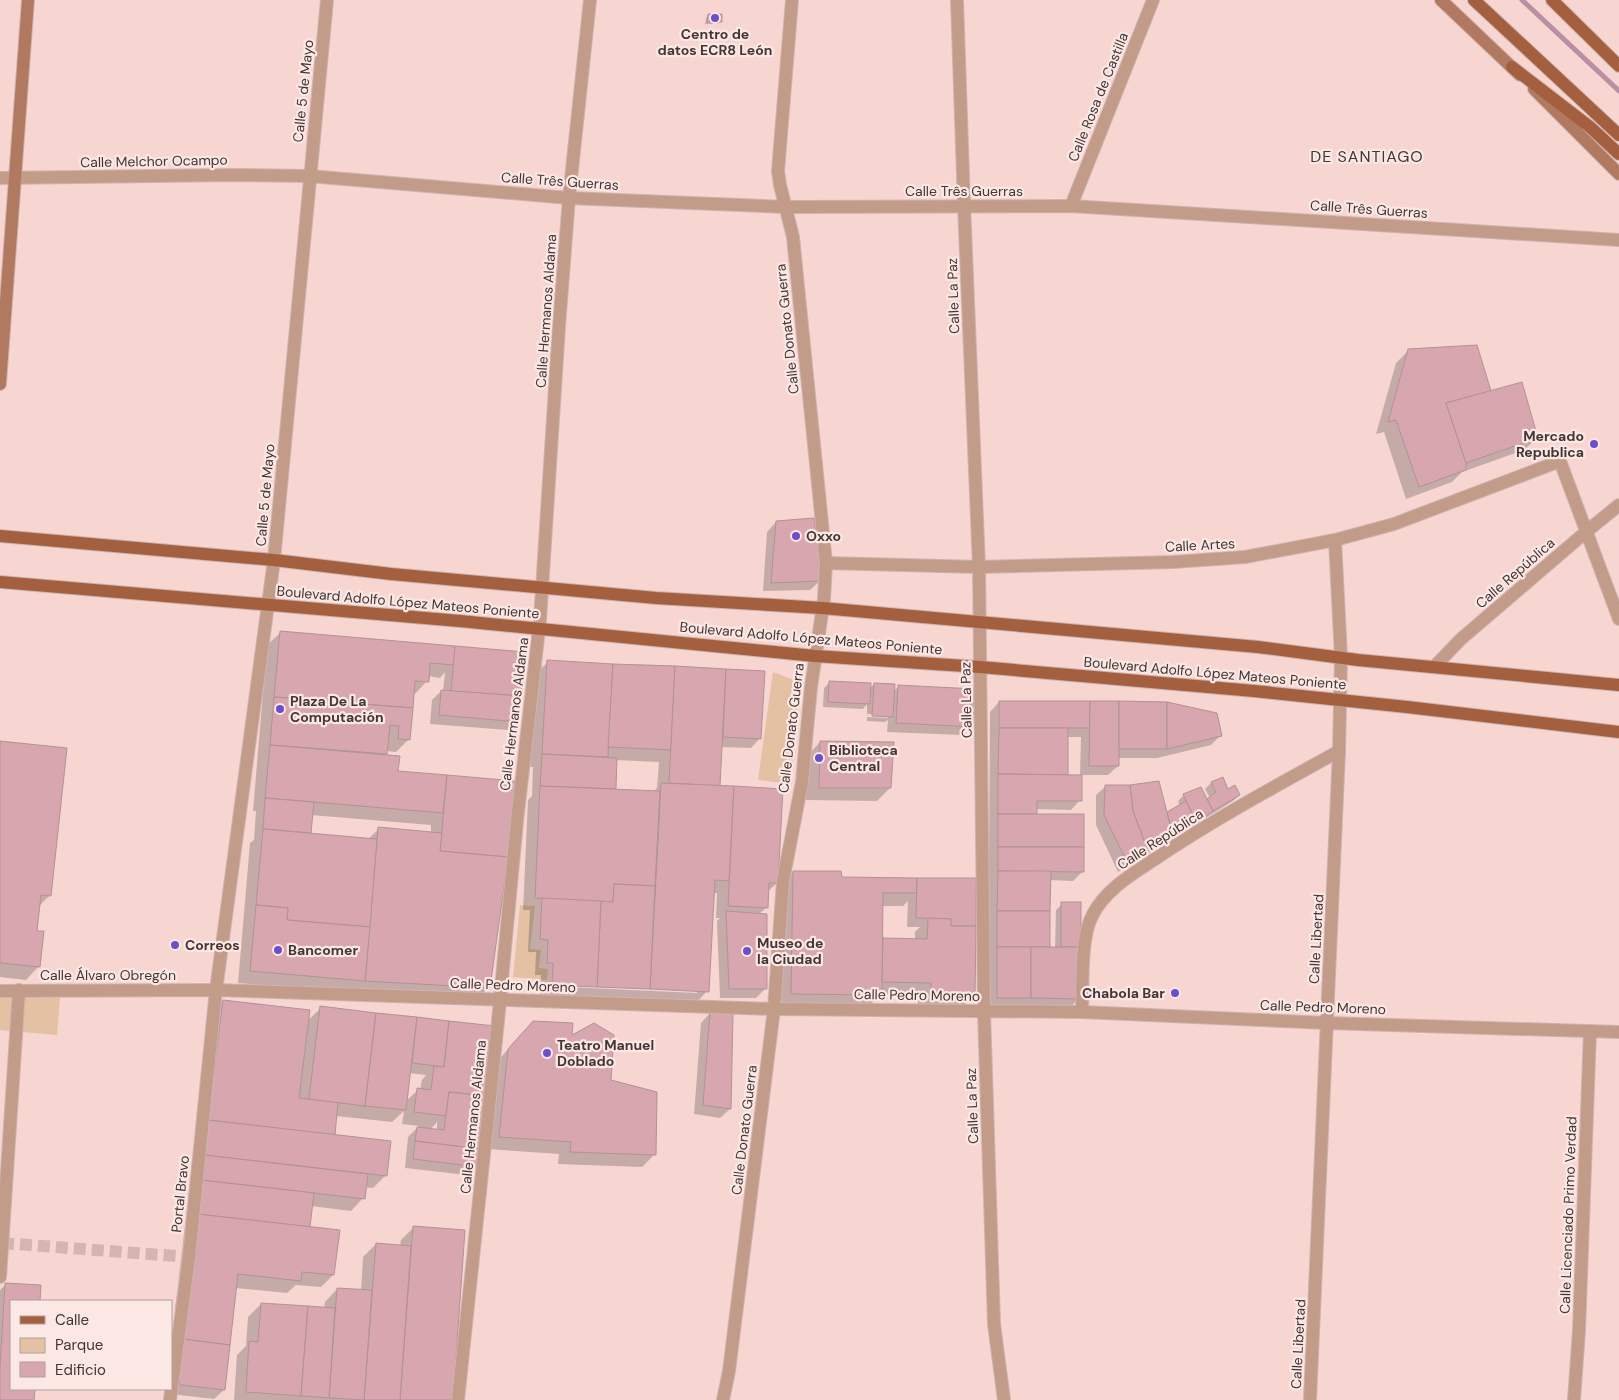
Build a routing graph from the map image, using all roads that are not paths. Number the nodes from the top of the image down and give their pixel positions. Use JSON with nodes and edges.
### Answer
{"nodes":[{"id":1,"x":28,"y":0,"type":"edge"},
{"id":2,"x":327,"y":0,"type":"edge"},
{"id":3,"x":590,"y":0,"type":"edge"},
{"id":4,"x":792,"y":0,"type":"edge"},
{"id":5,"x":957,"y":0,"type":"edge"},
{"id":6,"x":1153,"y":0,"type":"edge"},
{"id":7,"x":1442,"y":0,"type":"edge"},
{"id":8,"x":1474,"y":0,"type":"edge"},
{"id":9,"x":1552,"y":0,"type":"edge"},
{"id":10,"x":1619,"y":66,"type":"edge"},
{"id":11,"x":1512,"y":67,"type":"junction"},
{"id":12,"x":1619,"y":135,"type":"edge"},
{"id":13,"x":1619,"y":154,"type":"edge"},
{"id":14,"x":1619,"y":174,"type":"edge"},
{"id":15,"x":309,"y":176,"type":"junction"},
{"id":16,"x":0,"y":178,"type":"edge"},
{"id":17,"x":15,"y":178,"type":"junction"},
{"id":18,"x":569,"y":198,"type":"junction"},
{"id":19,"x":964,"y":205,"type":"junction"},
{"id":20,"x":786,"y":206,"type":"junction"},
{"id":21,"x":1071,"y":206,"type":"junction"},
{"id":22,"x":1619,"y":240,"type":"edge"},
{"id":23,"x":0,"y":384,"type":"edge"},
{"id":24,"x":1619,"y":505,"type":"edge"},
{"id":25,"x":1587,"y":530,"type":"junction"},
{"id":26,"x":0,"y":536,"type":"edge"},
{"id":27,"x":1335,"y":540,"type":"junction"},
{"id":28,"x":274,"y":560,"type":"junction"},
{"id":29,"x":826,"y":563,"type":"junction"},
{"id":30,"x":979,"y":567,"type":"junction"},
{"id":31,"x":0,"y":582,"type":"edge"},
{"id":32,"x":542,"y":586,"type":"junction"},
{"id":33,"x":268,"y":604,"type":"junction"},
{"id":34,"x":822,"y":608,"type":"junction"},
{"id":35,"x":1619,"y":618,"type":"edge"},
{"id":36,"x":979,"y":623,"type":"junction"},
{"id":37,"x":539,"y":630,"type":"junction"},
{"id":38,"x":815,"y":656,"type":"junction"},
{"id":39,"x":1341,"y":657,"type":"junction"},
{"id":40,"x":980,"y":666,"type":"junction"},
{"id":41,"x":1434,"y":667,"type":"junction"},
{"id":42,"x":1619,"y":685,"type":"edge"},
{"id":43,"x":1340,"y":701,"type":"junction"},
{"id":44,"x":1619,"y":732,"type":"edge"},
{"id":45,"x":1339,"y":750,"type":"junction"},
{"id":46,"x":19,"y":990,"type":"junction"},
{"id":47,"x":216,"y":990,"type":"junction"},
{"id":48,"x":0,"y":991,"type":"edge"},
{"id":49,"x":500,"y":999,"type":"junction"},
{"id":50,"x":774,"y":1009,"type":"junction"},
{"id":51,"x":984,"y":1011,"type":"junction"},
{"id":52,"x":1082,"y":1012,"type":"junction"},
{"id":53,"x":1327,"y":1023,"type":"junction"},
{"id":54,"x":1590,"y":1031,"type":"junction"},
{"id":55,"x":1619,"y":1032,"type":"edge"},
{"id":56,"x":0,"y":1277,"type":"edge"},
{"id":57,"x":172,"y":1385,"type":"edge"},
{"id":58,"x":458,"y":1400,"type":"edge"},
{"id":59,"x":723,"y":1400,"type":"edge"},
{"id":60,"x":1004,"y":1400,"type":"edge"},
{"id":61,"x":1310,"y":1400,"type":"edge"},
{"id":62,"x":1574,"y":1400,"type":"edge"}],
"edges":[{"from":1,"to":17,"type":"street"},
{"from":2,"to":15,"type":"street","name":"Calle 5 de Mayo"},
{"from":3,"to":18,"type":"street","name":"Calle Hermanos Aldama"},
{"from":4,"to":20,"type":"street","name":"Calle Donato Guerra"},
{"from":5,"to":19,"type":"street","name":"Calle La Paz"},
{"from":6,"to":21,"type":"street","name":"Calle Rosa de Castilla"},
{"from":7,"to":11,"type":"street"},
{"from":8,"to":12,"type":"main road"},
{"from":9,"to":10,"type":"main road"},
{"from":11,"to":13,"type":"main road"},
{"from":11,"to":14,"type":"street"},
{"from":15,"to":17,"type":"street","name":"Calle Melchor Ocampo"},
{"from":15,"to":18,"type":"street","name":"Calle Três Guerras"},
{"from":15,"to":28,"type":"street","name":"Calle 5 de Mayo"},
{"from":16,"to":17,"type":"street","name":"Calle Melchor Ocampo"},
{"from":17,"to":23,"type":"street"},
{"from":18,"to":20,"type":"street","name":"Calle Três Guerras"},
{"from":18,"to":32,"type":"street","name":"Calle Hermanos Aldama"},
{"from":19,"to":20,"type":"street","name":"Calle Três Guerras"},
{"from":19,"to":21,"type":"street","name":"Calle Três Guerras"},
{"from":19,"to":30,"type":"street","name":"Calle La Paz"},
{"from":20,"to":29,"type":"street","name":"Calle Donato Guerra"},
{"from":21,"to":22,"type":"street","name":"Calle Três Guerras"},
{"from":24,"to":25,"type":"street","name":"Calle República"},
{"from":25,"to":27,"type":"street","name":"Calle Artes"},
{"from":25,"to":35,"type":"street"},
{"from":25,"to":41,"type":"street","name":"Calle República"},
{"from":26,"to":28,"type":"main road","name":"Boulevard Adolfo López Mateos Poniente"},
{"from":27,"to":30,"type":"street","name":"Calle Artes"},
{"from":27,"to":39,"type":"street","name":"Calle Libertad"},
{"from":28,"to":32,"type":"main road","name":"Boulevard Adolfo López Mateos Poniente"},
{"from":28,"to":33,"type":"street","name":"Calle 5 de Mayo"},
{"from":29,"to":30,"type":"street","name":"Calle Artes"},
{"from":29,"to":34,"type":"street","name":"Calle Donato Guerra"},
{"from":30,"to":36,"type":"street","name":"Calle La Paz"},
{"from":31,"to":33,"type":"main road","name":"Boulevard Adolfo López Mateos Poniente"},
{"from":32,"to":34,"type":"main road","name":"Boulevard Adolfo López Mateos Poniente"},
{"from":32,"to":37,"type":"street","name":"Calle Hermanos Aldama"},
{"from":33,"to":37,"type":"main road","name":"Boulevard Adolfo López Mateos Poniente"},
{"from":33,"to":47,"type":"street","name":"Calle 5 de Mayo"},
{"from":34,"to":36,"type":"main road","name":"Boulevard Adolfo López Mateos Poniente"},
{"from":34,"to":38,"type":"street","name":"Calle Donato Guerra"},
{"from":36,"to":39,"type":"main road","name":"Boulevard Adolfo López Mateos Poniente"},
{"from":36,"to":40,"type":"street","name":"Calle La Paz"},
{"from":37,"to":38,"type":"main road","name":"Boulevard Adolfo López Mateos Poniente"},
{"from":37,"to":49,"type":"street","name":"Calle Hermanos Aldama"},
{"from":38,"to":40,"type":"main road","name":"Boulevard Adolfo López Mateos Poniente"},
{"from":38,"to":50,"type":"street","name":"Calle Donato Guerra"},
{"from":39,"to":41,"type":"main road","name":"Boulevard Adolfo López Mateos Poniente"},
{"from":39,"to":43,"type":"street","name":"Calle Libertad"},
{"from":40,"to":43,"type":"main road","name":"Boulevard Adolfo López Mateos Poniente"},
{"from":40,"to":51,"type":"street","name":"Calle La Paz"},
{"from":41,"to":42,"type":"main road","name":"Boulevard Adolfo López Mateos Poniente"},
{"from":43,"to":44,"type":"main road","name":"Boulevard Adolfo López Mateos Poniente"},
{"from":43,"to":45,"type":"street","name":"Calle Libertad"},
{"from":45,"to":52,"type":"street","name":"Calle República"},
{"from":45,"to":53,"type":"street","name":"Calle Libertad"},
{"from":46,"to":47,"type":"street","name":"Calle Álvaro Obregón"},
{"from":46,"to":48,"type":"street","name":"Calle Álvaro Obregón"},
{"from":46,"to":56,"type":"street"},
{"from":47,"to":49,"type":"street","name":"Calle Pedro Moreno"},
{"from":47,"to":57,"type":"street","name":"Portal Bravo"},
{"from":49,"to":50,"type":"street","name":"Calle Pedro Moreno"},
{"from":49,"to":58,"type":"street","name":"Calle Hermanos Aldama"},
{"from":50,"to":51,"type":"street","name":"Calle Pedro Moreno"},
{"from":50,"to":59,"type":"street","name":"Calle Donato Guerra"},
{"from":51,"to":52,"type":"street","name":"Calle Pedro Moreno"},
{"from":51,"to":60,"type":"street","name":"Calle La Paz"},
{"from":52,"to":53,"type":"street","name":"Calle Pedro Moreno"},
{"from":53,"to":54,"type":"street","name":"Calle Pedro Moreno"},
{"from":53,"to":61,"type":"street","name":"Calle Libertad"},
{"from":54,"to":55,"type":"street","name":"Calle Pedro Moreno"},
{"from":54,"to":62,"type":"street","name":"Calle Licenciado Primo Verdad"}]}
